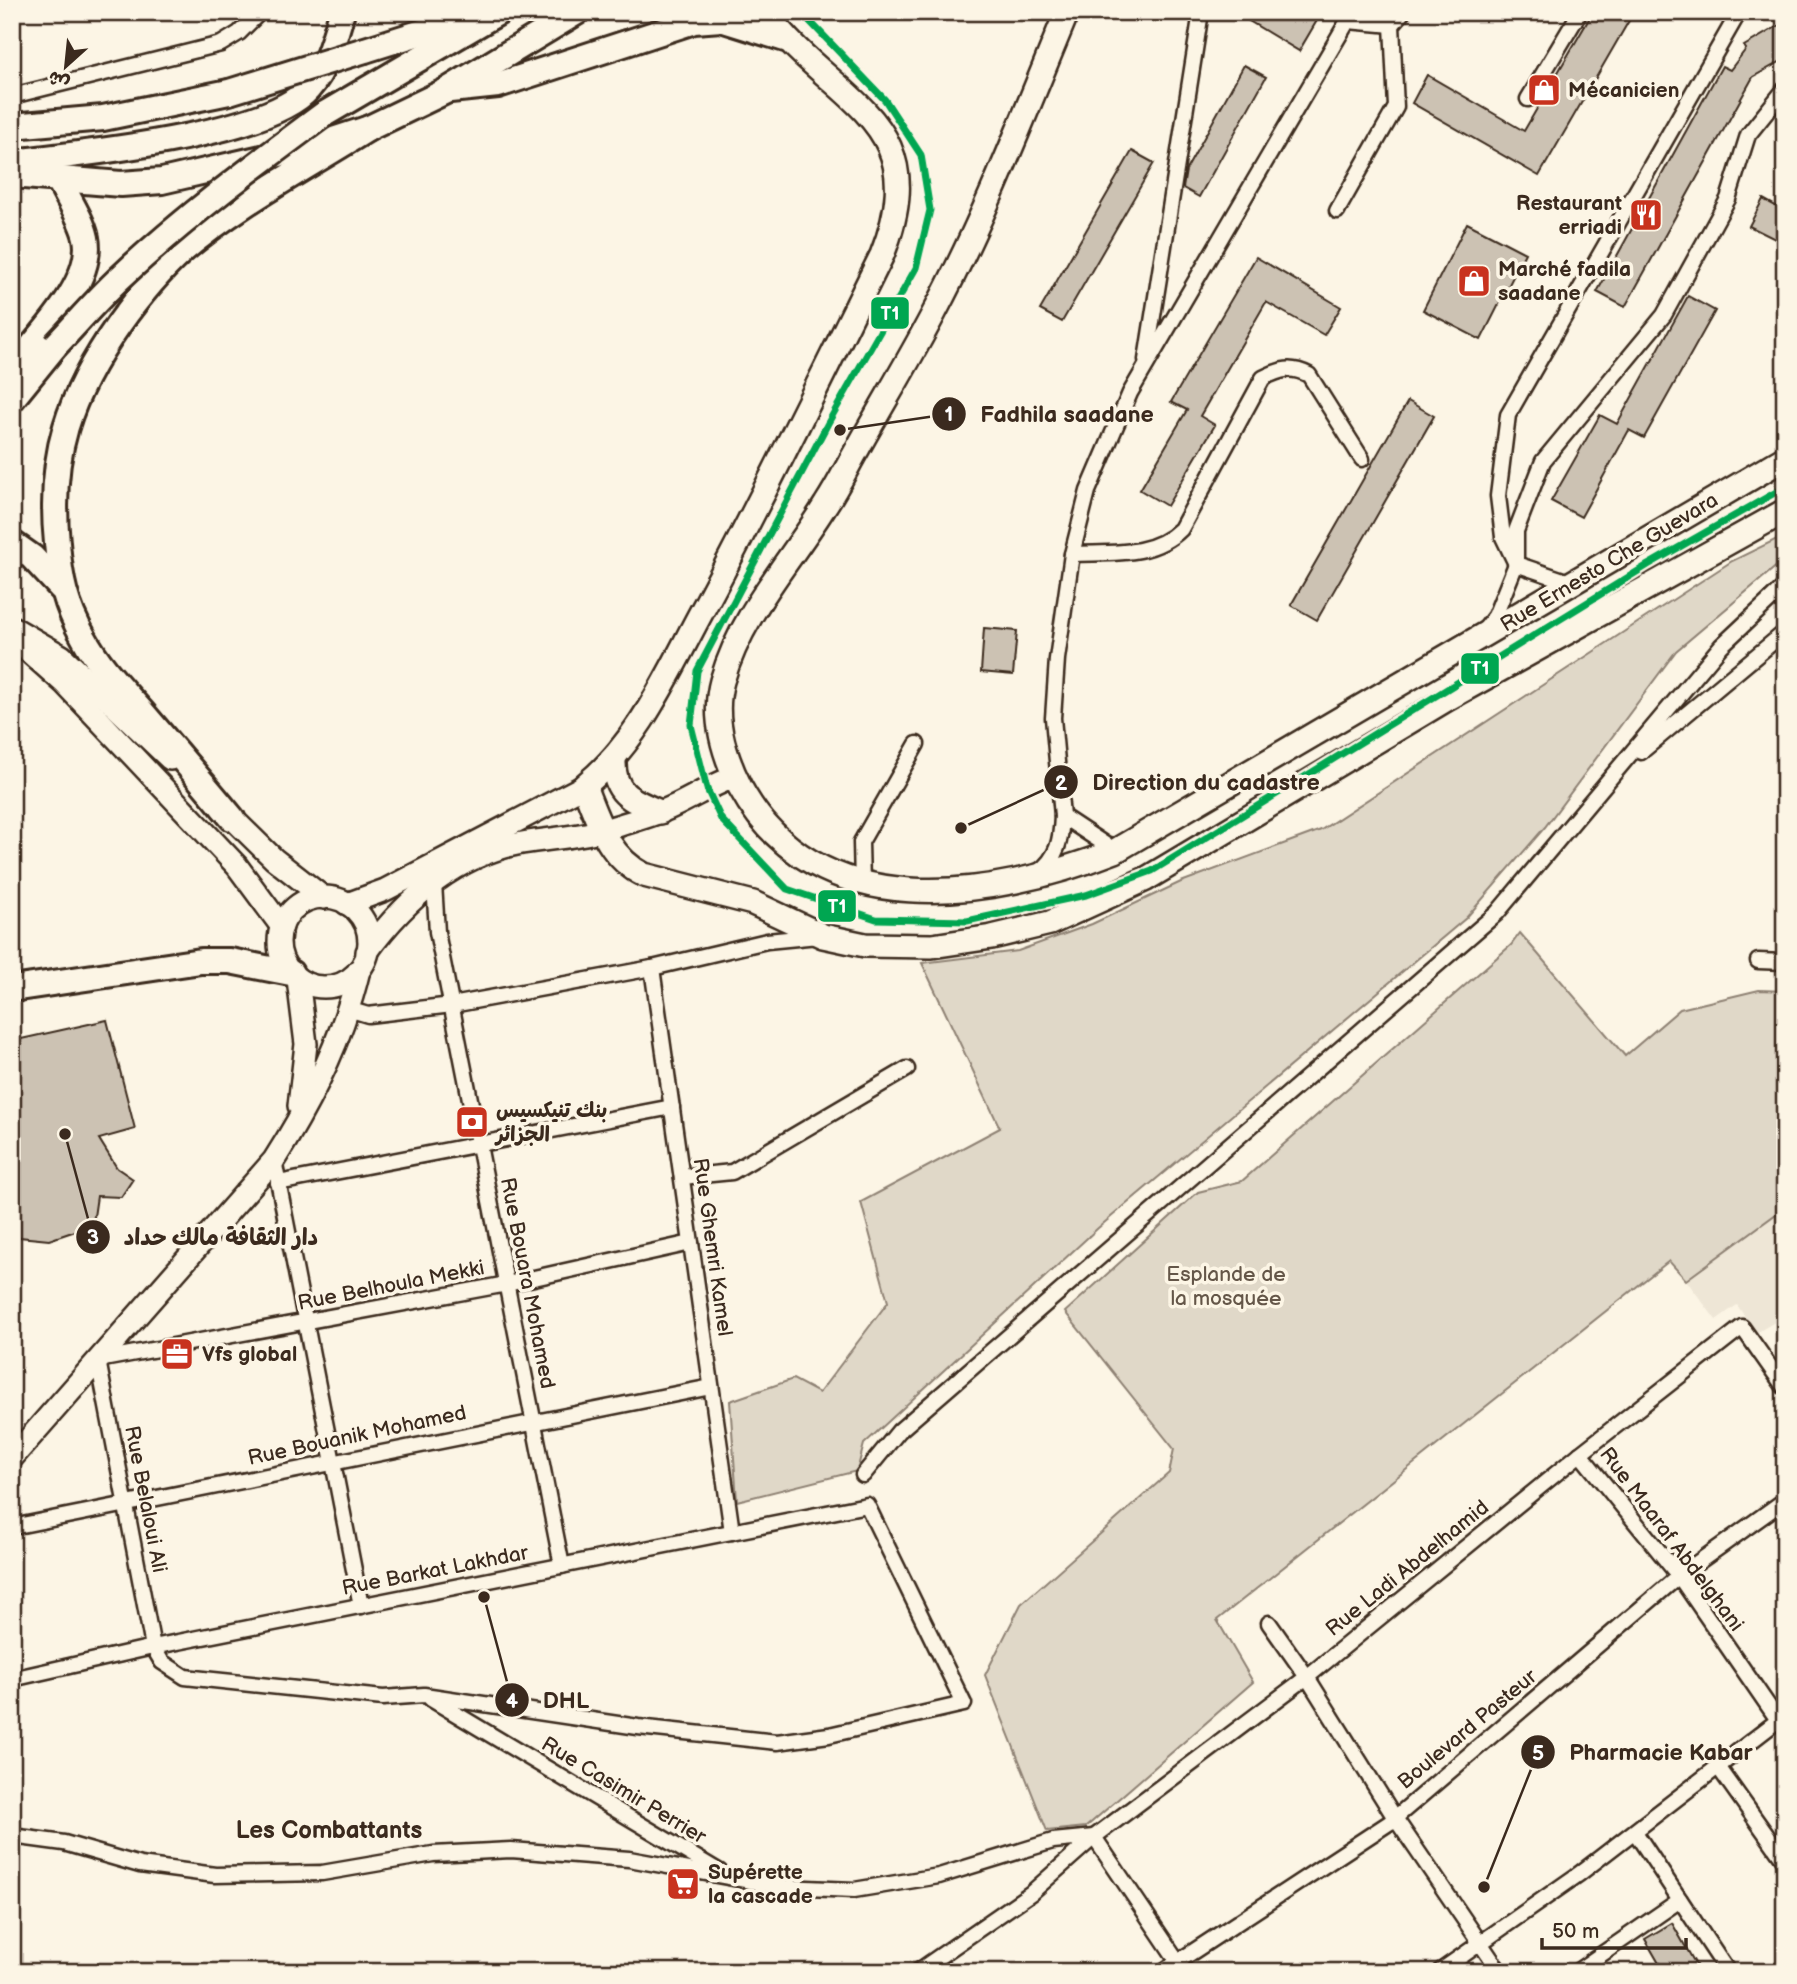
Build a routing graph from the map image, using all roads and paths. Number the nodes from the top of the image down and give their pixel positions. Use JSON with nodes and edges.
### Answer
{"nodes":[{"id":1,"x":260,"y":12,"type":"edge"},
{"id":2,"x":342,"y":12,"type":"edge"},
{"id":3,"x":483,"y":12,"type":"edge"},
{"id":4,"x":499,"y":12,"type":"edge"},
{"id":5,"x":577,"y":12,"type":"edge"},
{"id":6,"x":765,"y":12,"type":"edge"},
{"id":7,"x":1067,"y":12,"type":"edge"},
{"id":8,"x":1201,"y":12,"type":"edge"},
{"id":9,"x":1404,"y":12,"type":"edge"},
{"id":10,"x":1580,"y":12,"type":"edge"},
{"id":11,"x":1739,"y":12,"type":"edge"},
{"id":12,"x":1350,"y":17,"type":"edge"},
{"id":13,"x":1392,"y":25,"type":"junction"},
{"id":14,"x":785,"y":39,"type":"junction"},
{"id":15,"x":1785,"y":89,"type":"edge"},
{"id":16,"x":446,"y":91,"type":"junction"},
{"id":17,"x":12,"y":96,"type":"edge"},
{"id":18,"x":1528,"y":99,"type":"dead end"},
{"id":19,"x":12,"y":126,"type":"edge"},
{"id":20,"x":367,"y":129,"type":"junction"},
{"id":21,"x":12,"y":162,"type":"edge"},
{"id":22,"x":12,"y":175,"type":"edge"},
{"id":23,"x":58,"y":180,"type":"junction"},
{"id":24,"x":1337,"y":211,"type":"dead end"},
{"id":25,"x":1144,"y":369,"type":"junction"},
{"id":26,"x":12,"y":370,"type":"edge"},
{"id":27,"x":12,"y":399,"type":"edge"},
{"id":28,"x":1785,"y":458,"type":"edge"},
{"id":29,"x":1362,"y":459,"type":"dead end"},
{"id":30,"x":1785,"y":511,"type":"edge"},
{"id":31,"x":12,"y":543,"type":"edge"},
{"id":32,"x":1072,"y":554,"type":"junction"},
{"id":33,"x":1516,"y":564,"type":"junction"},
{"id":34,"x":1572,"y":583,"type":"junction"},
{"id":35,"x":1785,"y":586,"type":"edge"},
{"id":36,"x":61,"y":588,"type":"junction"},
{"id":37,"x":12,"y":627,"type":"edge"},
{"id":38,"x":1785,"y":632,"type":"edge"},
{"id":39,"x":12,"y":636,"type":"edge"},
{"id":40,"x":1477,"y":640,"type":"junction"},
{"id":41,"x":917,"y":744,"type":"dead end"},
{"id":42,"x":614,"y":760,"type":"junction"},
{"id":43,"x":1613,"y":775,"type":"junction"},
{"id":44,"x":735,"y":777,"type":"junction"},
{"id":45,"x":584,"y":786,"type":"junction"},
{"id":46,"x":660,"y":812,"type":"junction"},
{"id":47,"x":1062,"y":816,"type":"junction"},
{"id":48,"x":232,"y":818,"type":"junction"},
{"id":49,"x":601,"y":831,"type":"junction"},
{"id":50,"x":1115,"y":850,"type":"junction"},
{"id":51,"x":1033,"y":877,"type":"junction"},
{"id":52,"x":434,"y":883,"type":"junction"},
{"id":53,"x":862,"y":884,"type":"junction"},
{"id":54,"x":324,"y":898,"type":"junction"},
{"id":55,"x":347,"y":904,"type":"junction"},
{"id":56,"x":282,"y":927,"type":"junction"},
{"id":57,"x":823,"y":936,"type":"junction"},
{"id":58,"x":363,"y":961,"type":"junction"},
{"id":59,"x":1758,"y":961,"type":"dead end"},
{"id":60,"x":1785,"y":962,"type":"edge"},
{"id":61,"x":652,"y":968,"type":"junction"},
{"id":62,"x":295,"y":976,"type":"junction"},
{"id":63,"x":12,"y":989,"type":"edge"},
{"id":64,"x":452,"y":1005,"type":"junction"},
{"id":65,"x":348,"y":1009,"type":"junction"},
{"id":66,"x":907,"y":1069,"type":"dead end"},
{"id":67,"x":672,"y":1107,"type":"junction"},
{"id":68,"x":296,"y":1125,"type":"junction"},
{"id":69,"x":479,"y":1145,"type":"junction"},
{"id":70,"x":274,"y":1160,"type":"junction"},
{"id":71,"x":682,"y":1177,"type":"junction"},
{"id":72,"x":278,"y":1184,"type":"junction"},
{"id":73,"x":691,"y":1243,"type":"junction"},
{"id":74,"x":507,"y":1284,"type":"junction"},
{"id":75,"x":306,"y":1323,"type":"junction"},
{"id":76,"x":98,"y":1360,"type":"junction"},
{"id":77,"x":711,"y":1387,"type":"junction"},
{"id":78,"x":1785,"y":1388,"type":"edge"},
{"id":79,"x":534,"y":1420,"type":"junction"},
{"id":80,"x":1580,"y":1454,"type":"junction"},
{"id":81,"x":12,"y":1458,"type":"edge"},
{"id":82,"x":333,"y":1461,"type":"junction"},
{"id":83,"x":863,"y":1475,"type":"dead end"},
{"id":84,"x":1785,"y":1500,"type":"edge"},
{"id":85,"x":126,"y":1505,"type":"junction"},
{"id":86,"x":12,"y":1527,"type":"edge"},
{"id":87,"x":732,"y":1532,"type":"junction"},
{"id":88,"x":562,"y":1566,"type":"junction"},
{"id":89,"x":1679,"y":1576,"type":"junction"},
{"id":90,"x":362,"y":1605,"type":"junction"},
{"id":91,"x":1269,"y":1623,"type":"dead end"},
{"id":92,"x":153,"y":1647,"type":"junction"},
{"id":93,"x":1307,"y":1677,"type":"junction"},
{"id":94,"x":12,"y":1679,"type":"edge"},
{"id":95,"x":424,"y":1695,"type":"junction"},
{"id":96,"x":1782,"y":1717,"type":"edge"},
{"id":97,"x":1719,"y":1768,"type":"junction"},
{"id":98,"x":1395,"y":1818,"type":"junction"},
{"id":99,"x":1634,"y":1832,"type":"junction"},
{"id":100,"x":12,"y":1836,"type":"edge"},
{"id":101,"x":1094,"y":1837,"type":"junction"},
{"id":102,"x":1785,"y":1861,"type":"edge"},
{"id":103,"x":730,"y":1878,"type":"junction"},
{"id":104,"x":1680,"y":1900,"type":"junction"},
{"id":105,"x":1481,"y":1944,"type":"junction"},
{"id":106,"x":1181,"y":1966,"type":"edge"},
{"id":107,"x":917,"y":1972,"type":"edge"},
{"id":108,"x":1162,"y":1972,"type":"edge"},
{"id":109,"x":1439,"y":1972,"type":"edge"},
{"id":110,"x":1500,"y":1972,"type":"edge"},
{"id":111,"x":1576,"y":1972,"type":"edge"},
{"id":112,"x":1728,"y":1972,"type":"edge"}],
"edges":[{"from":1,"to":17,"type":"street"},
{"from":2,"to":21,"type":"highway"},
{"from":3,"to":19,"type":"highway","bridge":true},
{"from":4,"to":27,"type":"highway","bridge":true},
{"from":5,"to":16,"type":"highway"},
{"from":6,"to":14,"type":"main road"},
{"from":7,"to":44,"type":"main road","name":"Rue Ernesto Che Guevara"},
{"from":8,"to":25,"type":"street"},
{"from":9,"to":13,"type":"street"},
{"from":10,"to":18,"type":"street"},
{"from":11,"to":33,"type":"street"},
{"from":12,"to":13,"type":"street"},
{"from":12,"to":25,"type":"street"},
{"from":13,"to":24,"type":"street"},
{"from":14,"to":16,"type":"highway"},
{"from":14,"to":42,"type":"main road"},
{"from":15,"to":33,"type":"street"},
{"from":16,"to":20,"type":"highway"},
{"from":20,"to":23,"type":"highway"},
{"from":20,"to":36,"type":"highway"},
{"from":22,"to":23,"type":"highway"},
{"from":23,"to":26,"type":"highway"},
{"from":25,"to":32,"type":"street"},
{"from":28,"to":34,"type":"main road","name":"Rue Ernesto Che Guevara"},
{"from":29,"to":32,"type":"street"},
{"from":30,"to":57,"type":"main road","name":"Rue Ernesto Che Guevara"},
{"from":31,"to":36,"type":"highway"},
{"from":32,"to":47,"type":"street"},
{"from":33,"to":34,"type":"street"},
{"from":33,"to":40,"type":"street"},
{"from":34,"to":40,"type":"main road","name":"Rue Ernesto Che Guevara"},
{"from":35,"to":43,"type":"street"},
{"from":36,"to":48,"type":"highway"},
{"from":37,"to":48,"type":"main road"},
{"from":38,"to":43,"type":"street"},
{"from":39,"to":56,"type":"main road"},
{"from":40,"to":50,"type":"main road","name":"Rue Ernesto Che Guevara"},
{"from":41,"to":53,"type":"street"},
{"from":42,"to":45,"type":"main road"},
{"from":42,"to":46,"type":"main road"},
{"from":43,"to":83,"type":"street"},
{"from":44,"to":46,"type":"main road"},
{"from":44,"to":53,"type":"main road","name":"Rue Ernesto Che Guevara"},
{"from":45,"to":49,"type":"main road","name":"Rue Ernesto Che Guevara"},
{"from":45,"to":55,"type":"main road"},
{"from":46,"to":49,"type":"main road"},
{"from":47,"to":50,"type":"street"},
{"from":47,"to":51,"type":"street"},
{"from":48,"to":54,"type":"main road"},
{"from":49,"to":52,"type":"main road"},
{"from":49,"to":57,"type":"main road","name":"Rue Ernesto Che Guevara"},
{"from":50,"to":51,"type":"main road","name":"Rue Ernesto Che Guevara"},
{"from":51,"to":53,"type":"main road","name":"Rue Ernesto Che Guevara"},
{"from":52,"to":58,"type":"main road"},
{"from":52,"to":64,"type":"street","name":"Rue Bouara Mohamed"},
{"from":54,"to":55,"type":"main road"},
{"from":54,"to":56,"type":"main road"},
{"from":55,"to":58,"type":"main road"},
{"from":56,"to":62,"type":"main road"},
{"from":57,"to":61,"type":"street"},
{"from":58,"to":62,"type":"main road"},
{"from":58,"to":65,"type":"main road"},
{"from":59,"to":60,"type":"street"},
{"from":61,"to":64,"type":"street"},
{"from":61,"to":67,"type":"street","name":"Rue Ghemri Kamel"},
{"from":62,"to":63,"type":"highway"},
{"from":62,"to":68,"type":"main road"},
{"from":64,"to":65,"type":"street"},
{"from":64,"to":69,"type":"street","name":"Rue Bouara Mohamed"},
{"from":65,"to":68,"type":"main road"},
{"from":66,"to":71,"type":"street"},
{"from":67,"to":69,"type":"street"},
{"from":67,"to":71,"type":"street","name":"Rue Ghemri Kamel"},
{"from":68,"to":70,"type":"main road"},
{"from":69,"to":72,"type":"street"},
{"from":69,"to":74,"type":"street","name":"Rue Bouara Mohamed"},
{"from":70,"to":72,"type":"street"},
{"from":70,"to":76,"type":"main road"},
{"from":71,"to":73,"type":"street","name":"Rue Ghemri Kamel"},
{"from":72,"to":75,"type":"street"},
{"from":73,"to":74,"type":"street","name":"Rue Belhoula Mekki"},
{"from":73,"to":77,"type":"street","name":"Rue Ghemri Kamel"},
{"from":74,"to":75,"type":"street","name":"Rue Belhoula Mekki"},
{"from":74,"to":79,"type":"street","name":"Rue Bouara Mohamed"},
{"from":75,"to":76,"type":"street","name":"Rue Belhoula Mekki"},
{"from":75,"to":82,"type":"street"},
{"from":76,"to":81,"type":"main road"},
{"from":76,"to":85,"type":"street","name":"Rue Belaloui Ali"},
{"from":77,"to":79,"type":"street","name":"Rue Bouanik Mohamed"},
{"from":77,"to":87,"type":"street","name":"Rue Ghemri Kamel"},
{"from":78,"to":80,"type":"street","name":"Rue Ladi Abdelhamid"},
{"from":79,"to":82,"type":"street","name":"Rue Bouanik Mohamed"},
{"from":79,"to":88,"type":"street","name":"Rue Bouara Mohamed"},
{"from":80,"to":89,"type":"street","name":"Rue Maaraf Abdelghani"},
{"from":80,"to":93,"type":"street","name":"Rue Ladi Abdelhamid"},
{"from":82,"to":85,"type":"street","name":"Rue Bouanik Mohamed"},
{"from":82,"to":90,"type":"street"},
{"from":84,"to":89,"type":"street","name":"Boulevard Pasteur"},
{"from":85,"to":86,"type":"street","name":"Rue Bouanik Mohamed"},
{"from":85,"to":92,"type":"street","name":"Rue Belaloui Ali"},
{"from":87,"to":88,"type":"street","name":"Rue Barkat Lakhdar"},
{"from":87,"to":95,"type":"street","name":"Rue Barkat Lakhdar"},
{"from":88,"to":90,"type":"street","name":"Rue Barkat Lakhdar"},
{"from":89,"to":96,"type":"street","name":"Rue Maaraf Abdelghani"},
{"from":89,"to":98,"type":"street","name":"Boulevard Pasteur"},
{"from":90,"to":92,"type":"street","name":"Rue Barkat Lakhdar"},
{"from":91,"to":93,"type":"street"},
{"from":92,"to":94,"type":"street","name":"Rue Barkat Lakhdar"},
{"from":92,"to":95,"type":"street"},
{"from":93,"to":98,"type":"street"},
{"from":93,"to":101,"type":"street","name":"Rue Ladi Abdelhamid"},
{"from":95,"to":103,"type":"street","name":"Rue Casimir Perrier"},
{"from":96,"to":97,"type":"street"},
{"from":97,"to":99,"type":"street"},
{"from":97,"to":102,"type":"street"},
{"from":98,"to":105,"type":"street"},
{"from":98,"to":106,"type":"street","name":"Boulevard Pasteur"},
{"from":99,"to":104,"type":"street"},
{"from":99,"to":105,"type":"street"},
{"from":100,"to":103,"type":"street"},
{"from":101,"to":103,"type":"street"},
{"from":101,"to":106,"type":"street"},
{"from":101,"to":107,"type":"street","name":"Rue Ladi Abdelhamid"},
{"from":104,"to":111,"type":"street"},
{"from":104,"to":112,"type":"street"},
{"from":105,"to":109,"type":"street"},
{"from":105,"to":110,"type":"street"},
{"from":106,"to":108,"type":"street","name":"Boulevard Pasteur"}]}
